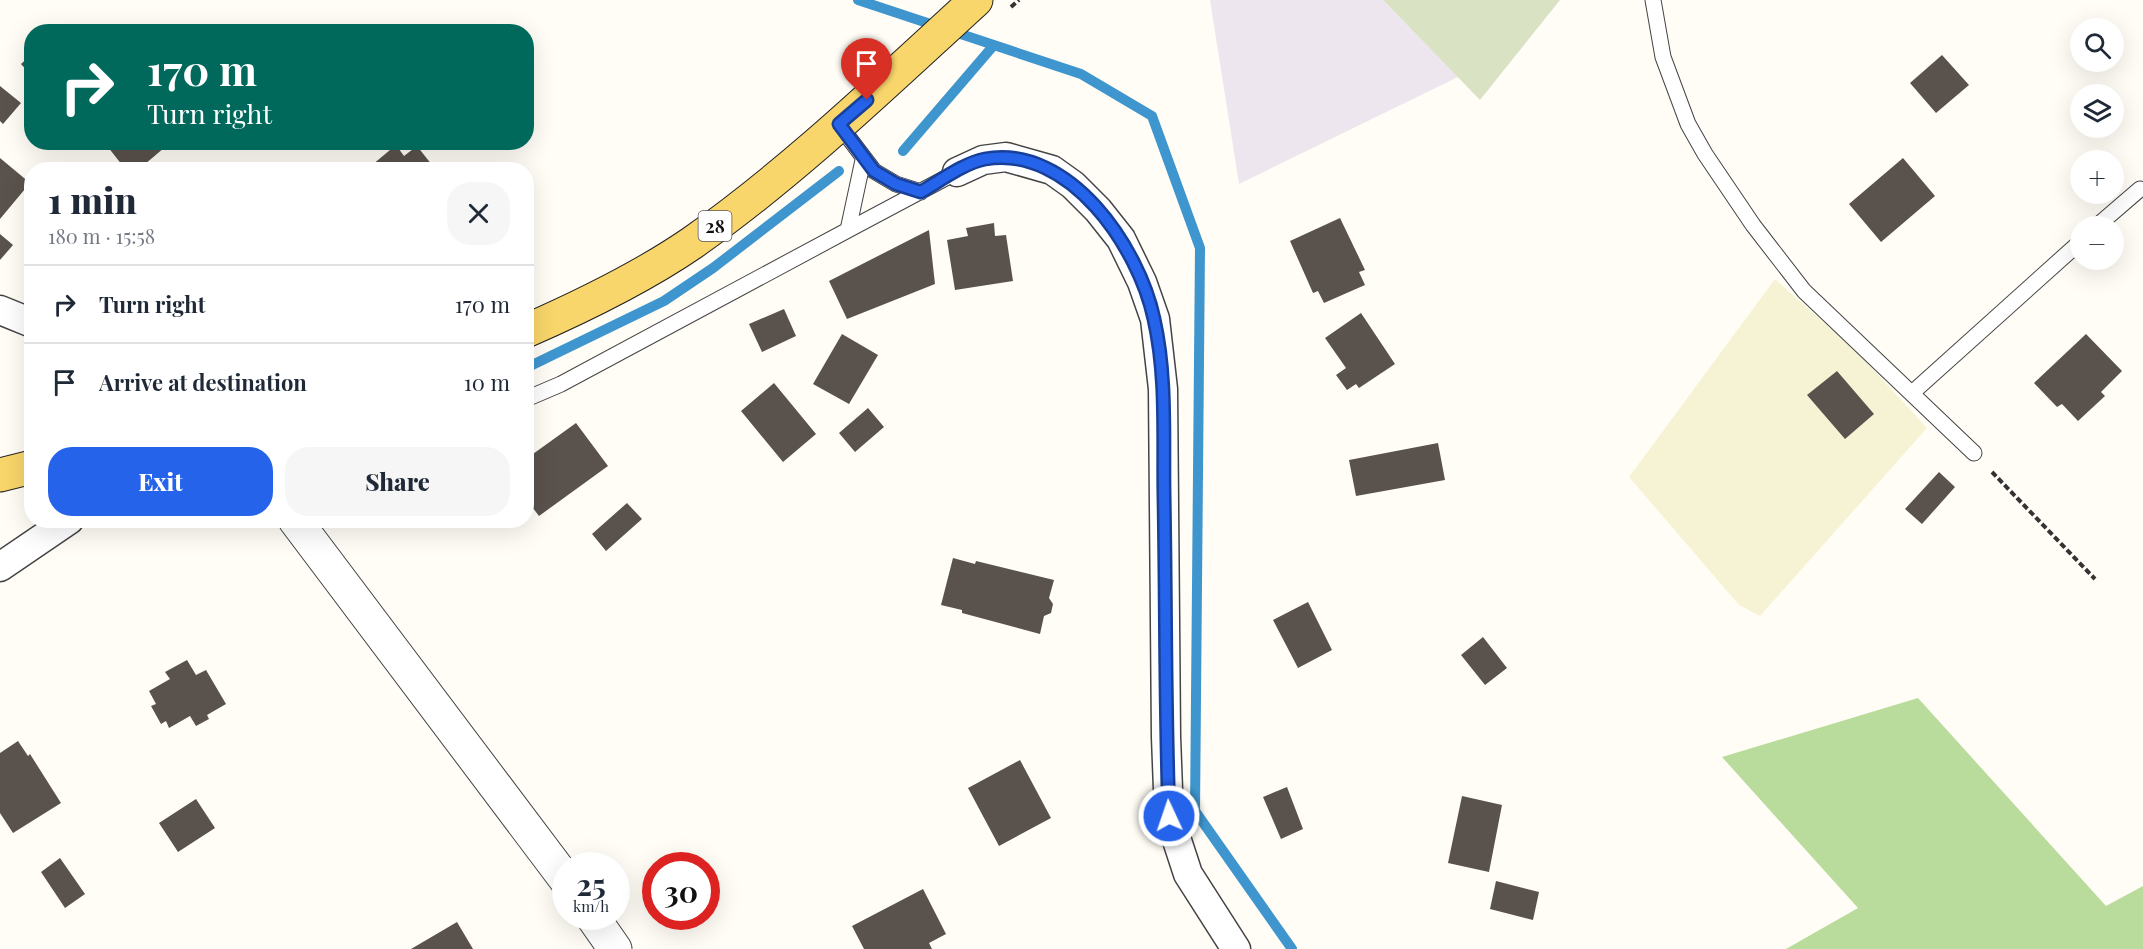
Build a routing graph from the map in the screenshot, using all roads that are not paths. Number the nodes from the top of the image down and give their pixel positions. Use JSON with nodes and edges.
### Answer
{"nodes":[{"id":1,"x":976,"y":0,"type":"edge"},
{"id":2,"x":1653,"y":0,"type":"edge"},
{"id":3,"x":839,"y":124,"type":"junction"},
{"id":4,"x":863,"y":160,"type":"junction"},
{"id":5,"x":957,"y":172,"type":"joint"},
{"id":6,"x":2140,"y":189,"type":"dead end"},
{"id":7,"x":921,"y":192,"type":"junction"},
{"id":8,"x":2109,"y":216,"type":"edge"},
{"id":9,"x":848,"y":230,"type":"junction"},
{"id":10,"x":2070,"y":251,"type":"edge"},
{"id":11,"x":0,"y":310,"type":"edge"},
{"id":12,"x":24,"y":320,"type":"edge"},
{"id":13,"x":534,"y":326,"type":"edge"},
{"id":14,"x":1912,"y":393,"type":"junction"},
{"id":15,"x":534,"y":395,"type":"edge"},
{"id":16,"x":1974,"y":453,"type":"road end"},
{"id":17,"x":24,"y":469,"type":"edge"},
{"id":18,"x":0,"y":475,"type":"edge"},
{"id":19,"x":57,"y":528,"type":"edge"},
{"id":20,"x":301,"y":528,"type":"edge"},
{"id":21,"x":0,"y":567,"type":"edge"},
{"id":22,"x":552,"y":861,"type":"edge"},
{"id":23,"x":602,"y":930,"type":"edge"},
{"id":24,"x":615,"y":949,"type":"edge"},
{"id":25,"x":1236,"y":949,"type":"edge"}],
"edges":[{"from":1,"to":3,"type":"main road","number":"28"},
{"from":2,"to":14,"type":"lane"},
{"from":3,"to":4,"type":"lane"},
{"from":3,"to":13,"type":"main road","number":"28"},
{"from":4,"to":7,"type":"lane"},
{"from":4,"to":9,"type":"lane"},
{"from":5,"to":7,"type":"lane"},
{"from":5,"to":25,"type":"street"},
{"from":6,"to":8,"type":"lane"},
{"from":7,"to":9,"type":"lane"},
{"from":9,"to":15,"type":"lane"},
{"from":10,"to":14,"type":"lane"},
{"from":11,"to":12,"type":"street"},
{"from":14,"to":16,"type":"lane"},
{"from":17,"to":18,"type":"main road"},
{"from":19,"to":21,"type":"street"},
{"from":20,"to":22,"type":"street"},
{"from":23,"to":24,"type":"street"}]}
